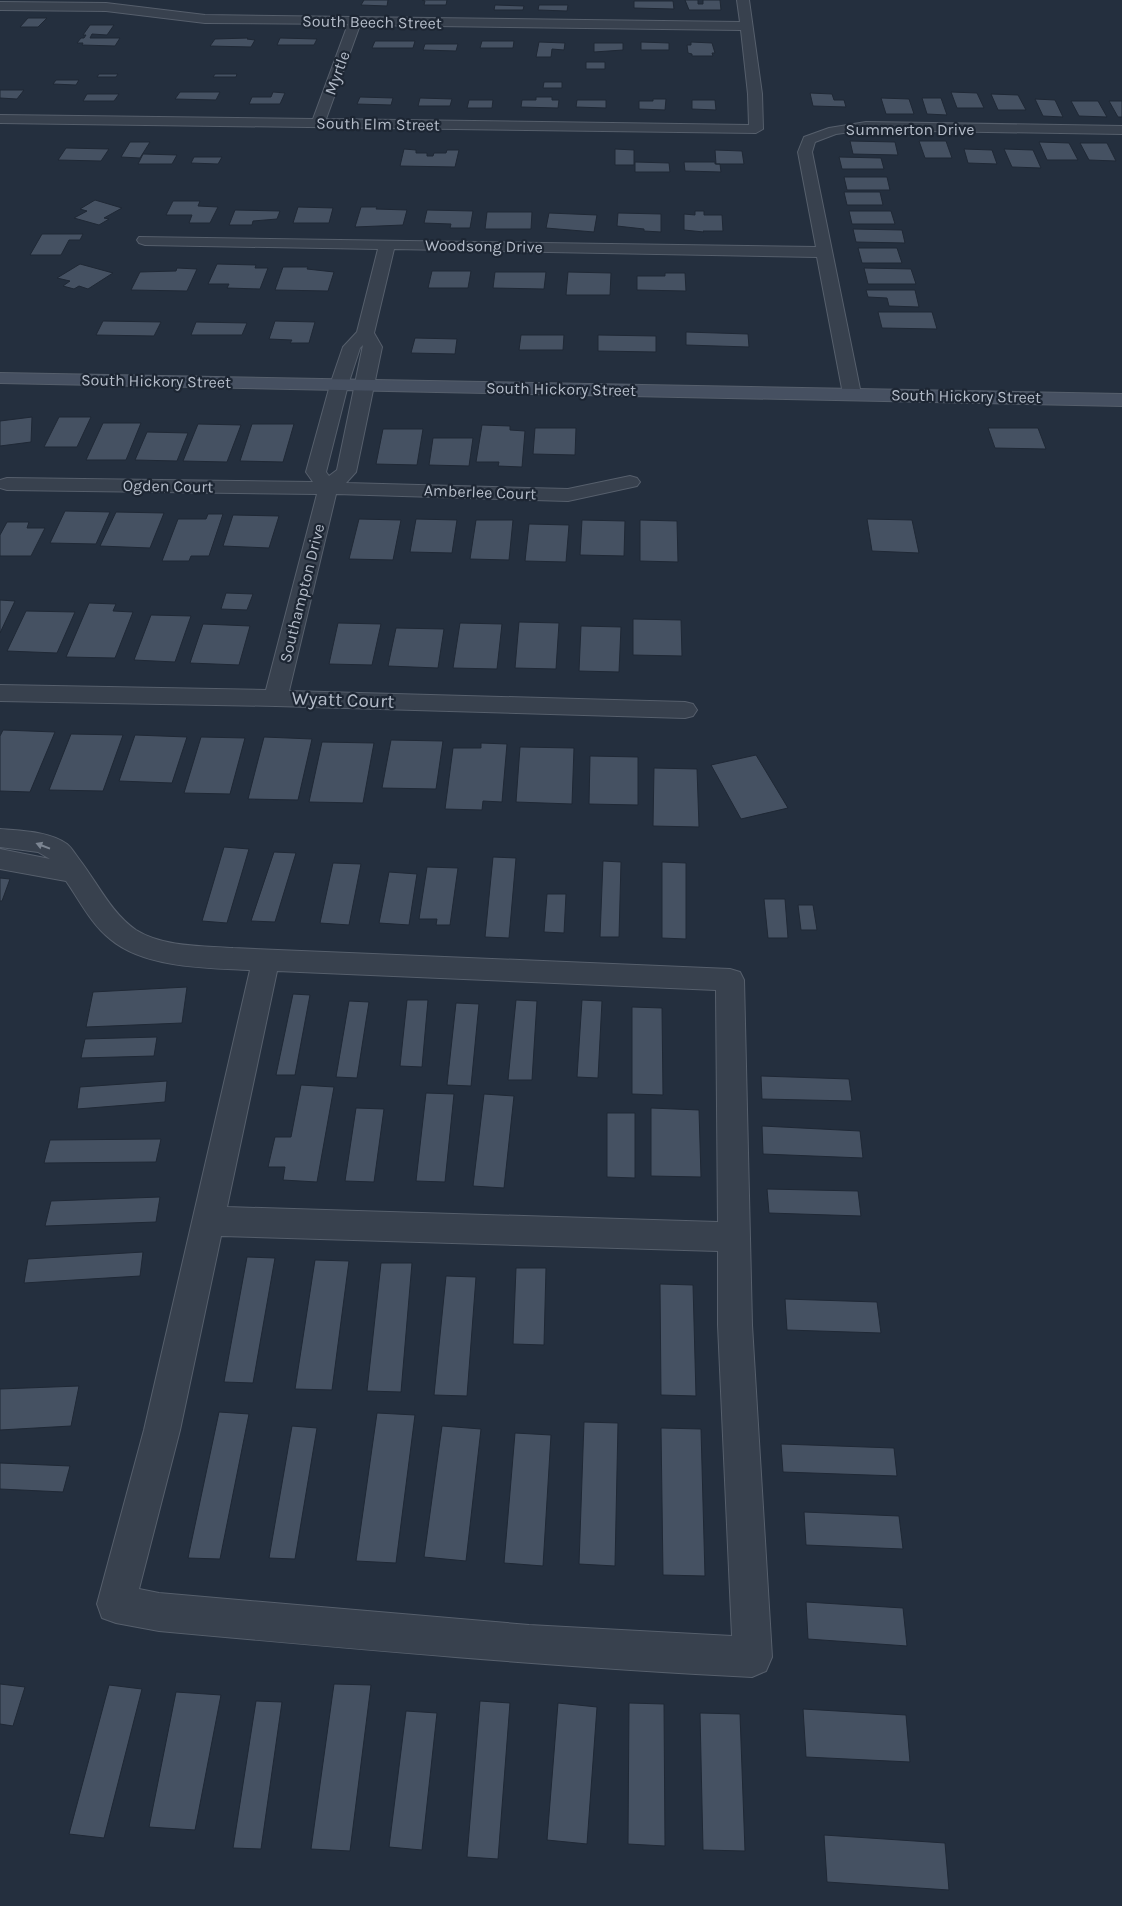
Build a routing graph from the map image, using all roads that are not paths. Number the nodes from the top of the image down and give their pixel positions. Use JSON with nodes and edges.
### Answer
{"nodes":[{"id":1,"x":743,"y":0,"type":"edge"},
{"id":2,"x":0,"y":6,"type":"edge"},
{"id":3,"x":355,"y":22,"type":"junction"},
{"id":4,"x":746,"y":26,"type":"junction"},
{"id":5,"x":0,"y":119,"type":"edge"},
{"id":6,"x":318,"y":123,"type":"junction"},
{"id":7,"x":1122,"y":130,"type":"edge"},
{"id":8,"x":145,"y":240,"type":"dead end"},
{"id":9,"x":387,"y":244,"type":"junction"},
{"id":10,"x":824,"y":252,"type":"junction"},
{"id":11,"x":365,"y":333,"type":"junction"},
{"id":12,"x":0,"y":378,"type":"edge"},
{"id":13,"x":339,"y":385,"type":"junction"},
{"id":14,"x":366,"y":385,"type":"junction"},
{"id":15,"x":852,"y":394,"type":"junction"},
{"id":16,"x":1122,"y":400,"type":"edge"},
{"id":17,"x":630,"y":482,"type":"dead end"},
{"id":18,"x":7,"y":484,"type":"dead end"},
{"id":19,"x":328,"y":488,"type":"junction"},
{"id":20,"x":0,"y":693,"type":"edge"},
{"id":21,"x":276,"y":698,"type":"junction"},
{"id":22,"x":685,"y":710,"type":"dead end"},
{"id":23,"x":0,"y":838,"type":"edge"},
{"id":24,"x":0,"y":860,"type":"edge"},
{"id":25,"x":76,"y":873,"type":"junction"},
{"id":26,"x":266,"y":960,"type":"junction"},
{"id":27,"x":208,"y":1221,"type":"junction"},
{"id":28,"x":734,"y":1237,"type":"junction"}],
"edges":[{"from":1,"to":4,"type":"street"},
{"from":2,"to":3,"type":"street","name":"South Beech Street"},
{"from":3,"to":4,"type":"street","name":"South Beech Street"},
{"from":3,"to":6,"type":"street","name":"Myrtle"},
{"from":4,"to":6,"type":"street","name":"South Elm Street"},
{"from":5,"to":6,"type":"street","name":"South Elm Street"},
{"from":7,"to":10,"type":"street","name":"Summerton Drive"},
{"from":8,"to":9,"type":"street","name":"Woodsong Drive"},
{"from":9,"to":10,"type":"street","name":"Woodsong Drive"},
{"from":9,"to":11,"type":"street"},
{"from":10,"to":15,"type":"street","name":"Summerton Drive"},
{"from":11,"to":13,"type":"street"},
{"from":11,"to":14,"type":"street"},
{"from":12,"to":13,"type":"street","name":"South Hickory Street"},
{"from":13,"to":14,"type":"street","name":"South Hickory Street"},
{"from":13,"to":19,"type":"street"},
{"from":14,"to":15,"type":"street","name":"South Hickory Street"},
{"from":14,"to":19,"type":"street"},
{"from":15,"to":16,"type":"street","name":"South Hickory Street"},
{"from":17,"to":19,"type":"street","name":"Amberlee Court"},
{"from":18,"to":19,"type":"street","name":"Ogden Court"},
{"from":19,"to":21,"type":"street","name":"Southampton Drive"},
{"from":20,"to":21,"type":"street","name":"Wyatt Court"},
{"from":21,"to":22,"type":"street","name":"Wyatt Court"},
{"from":25,"to":23,"type":"street","one_way":true},
{"from":24,"to":25,"type":"street"},
{"from":25,"to":26,"type":"street"},
{"from":26,"to":27,"type":"street"},
{"from":26,"to":28,"type":"street"},
{"from":27,"to":28,"type":"street"},
{"from":27,"to":28,"type":"street"}]}
